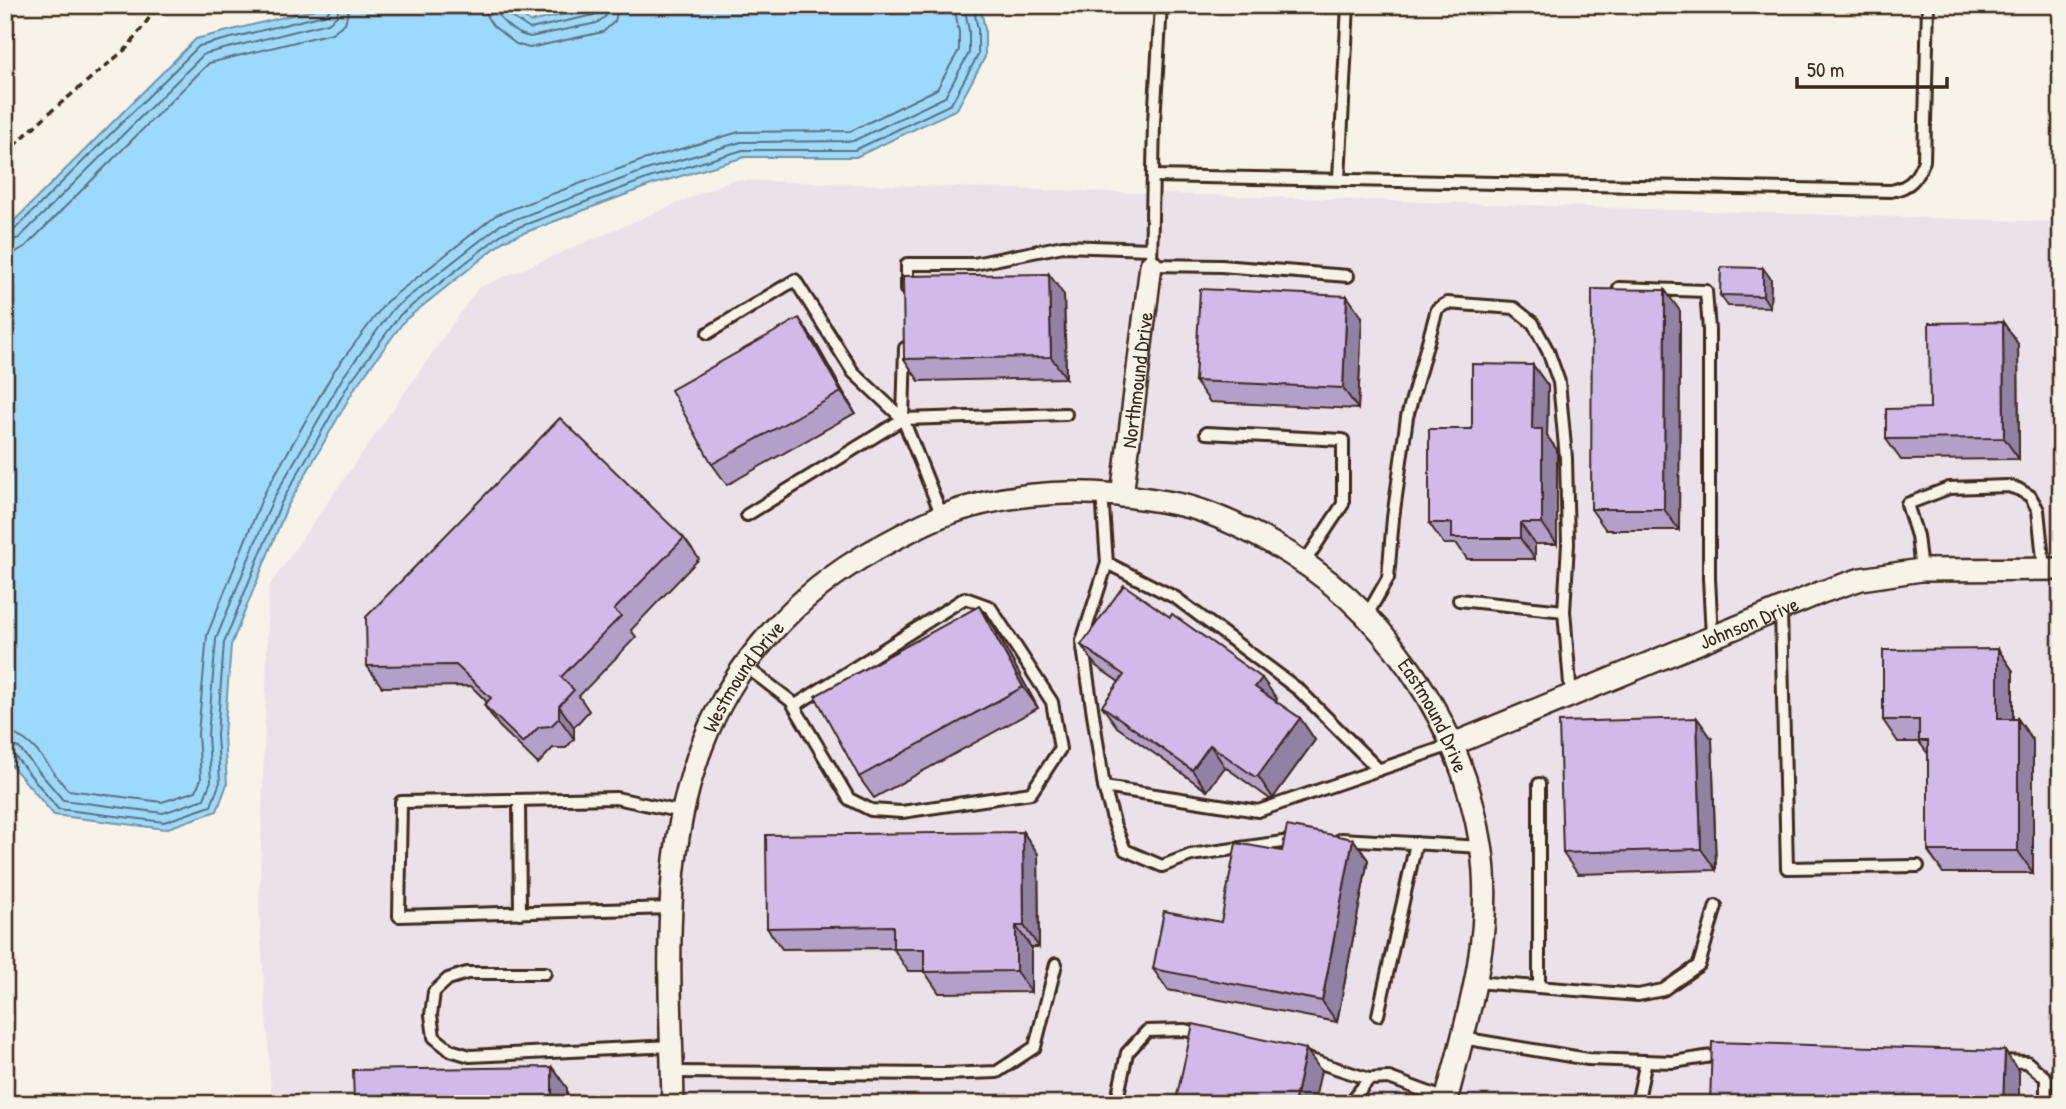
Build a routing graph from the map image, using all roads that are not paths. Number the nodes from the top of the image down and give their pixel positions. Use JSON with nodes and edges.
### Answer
{"nodes":[{"id":1,"x":1161,"y":5,"type":"edge"},
{"id":2,"x":1348,"y":5,"type":"edge"},
{"id":3,"x":1928,"y":5,"type":"edge"},
{"id":4,"x":1153,"y":176,"type":"junction"},
{"id":5,"x":1339,"y":179,"type":"junction"},
{"id":6,"x":1151,"y":257,"type":"junction"},
{"id":7,"x":1349,"y":276,"type":"dead end"},
{"id":8,"x":1619,"y":288,"type":"edge"},
{"id":9,"x":907,"y":297,"type":"edge"},
{"id":10,"x":708,"y":333,"type":"dead end"},
{"id":11,"x":906,"y":338,"type":"edge"},
{"id":12,"x":1066,"y":414,"type":"dead end"},
{"id":13,"x":903,"y":419,"type":"junction"},
{"id":14,"x":1206,"y":433,"type":"dead end"},
{"id":15,"x":1112,"y":495,"type":"junction"},
{"id":16,"x":747,"y":514,"type":"dead end"},
{"id":17,"x":942,"y":516,"type":"junction"},
{"id":18,"x":1107,"y":564,"type":"junction"},
{"id":19,"x":1304,"y":564,"type":"junction"},
{"id":20,"x":2052,"y":569,"type":"edge"},
{"id":21,"x":1921,"y":570,"type":"junction"},
{"id":22,"x":1459,"y":600,"type":"dead end"},
{"id":23,"x":1781,"y":609,"type":"junction"},
{"id":24,"x":1564,"y":611,"type":"junction"},
{"id":25,"x":1367,"y":615,"type":"junction"},
{"id":26,"x":1712,"y":637,"type":"junction"},
{"id":27,"x":745,"y":666,"type":"junction"},
{"id":28,"x":1571,"y":696,"type":"junction"},
{"id":29,"x":794,"y":706,"type":"junction"},
{"id":30,"x":1451,"y":744,"type":"junction"},
{"id":31,"x":1379,"y":770,"type":"junction"},
{"id":32,"x":1539,"y":784,"type":"dead end"},
{"id":33,"x":1104,"y":787,"type":"junction"},
{"id":34,"x":519,"y":800,"type":"junction"},
{"id":35,"x":682,"y":812,"type":"junction"},
{"id":36,"x":1311,"y":838,"type":"edge"},
{"id":37,"x":1325,"y":838,"type":"edge"},
{"id":38,"x":1416,"y":843,"type":"junction"},
{"id":39,"x":1482,"y":847,"type":"junction"},
{"id":40,"x":1918,"y":866,"type":"dead end"},
{"id":41,"x":1716,"y":905,"type":"dead end"},
{"id":42,"x":672,"y":908,"type":"junction"},
{"id":43,"x":520,"y":913,"type":"junction"},
{"id":44,"x":1056,"y":964,"type":"dead end"},
{"id":45,"x":545,"y":973,"type":"dead end"},
{"id":46,"x":1475,"y":982,"type":"junction"},
{"id":47,"x":1539,"y":987,"type":"junction"},
{"id":48,"x":1378,"y":1015,"type":"dead end"},
{"id":49,"x":1212,"y":1036,"type":"edge"},
{"id":50,"x":1462,"y":1038,"type":"junction"},
{"id":51,"x":672,"y":1046,"type":"junction"},
{"id":52,"x":1731,"y":1053,"type":"edge"},
{"id":53,"x":1292,"y":1055,"type":"edge"},
{"id":54,"x":1986,"y":1060,"type":"edge"},
{"id":55,"x":1646,"y":1061,"type":"junction"},
{"id":56,"x":673,"y":1072,"type":"junction"},
{"id":57,"x":1369,"y":1079,"type":"junction"},
{"id":58,"x":1446,"y":1102,"type":"edge"},
{"id":59,"x":673,"y":1104,"type":"edge"},
{"id":60,"x":1116,"y":1104,"type":"edge"},
{"id":61,"x":1349,"y":1104,"type":"edge"},
{"id":62,"x":1637,"y":1104,"type":"edge"},
{"id":63,"x":2046,"y":1104,"type":"edge"}],
"edges":[{"from":1,"to":4,"type":"lane"},
{"from":2,"to":5,"type":"lane"},
{"from":3,"to":5,"type":"lane"},
{"from":4,"to":5,"type":"lane"},
{"from":4,"to":6,"type":"lane"},
{"from":6,"to":7,"type":"lane"},
{"from":6,"to":9,"type":"lane"},
{"from":6,"to":15,"type":"street","name":"Northmound Drive"},
{"from":8,"to":26,"type":"lane"},
{"from":10,"to":13,"type":"lane"},
{"from":11,"to":13,"type":"lane"},
{"from":12,"to":13,"type":"lane"},
{"from":13,"to":16,"type":"lane"},
{"from":13,"to":17,"type":"lane"},
{"from":14,"to":19,"type":"lane"},
{"from":15,"to":17,"type":"street","name":"Westmound Drive"},
{"from":15,"to":18,"type":"lane"},
{"from":15,"to":19,"type":"street","name":"Eastmound Drive"},
{"from":17,"to":27,"type":"street","name":"Westmound Drive"},
{"from":18,"to":31,"type":"lane"},
{"from":18,"to":33,"type":"lane"},
{"from":19,"to":25,"type":"street","name":"Eastmound Drive"},
{"from":20,"to":21,"type":"street","name":"Johnson Drive"},
{"from":20,"to":21,"type":"lane"},
{"from":21,"to":23,"type":"street","name":"Johnson Drive"},
{"from":22,"to":24,"type":"lane"},
{"from":23,"to":26,"type":"street","name":"Johnson Drive"},
{"from":23,"to":40,"type":"lane"},
{"from":24,"to":25,"type":"lane"},
{"from":24,"to":28,"type":"lane"},
{"from":25,"to":30,"type":"street","name":"Eastmound Drive"},
{"from":26,"to":28,"type":"street","name":"Johnson Drive"},
{"from":27,"to":29,"type":"lane"},
{"from":27,"to":35,"type":"street","name":"Westmound Drive"},
{"from":28,"to":30,"type":"street","name":"Johnson Drive"},
{"from":29,"to":29,"type":"lane"},
{"from":30,"to":31,"type":"lane"},
{"from":30,"to":39,"type":"street","name":"Eastmound Drive"},
{"from":31,"to":33,"type":"lane"},
{"from":32,"to":47,"type":"lane"},
{"from":33,"to":36,"type":"lane"},
{"from":34,"to":35,"type":"lane"},
{"from":34,"to":43,"type":"lane"},
{"from":34,"to":43,"type":"lane"},
{"from":35,"to":42,"type":"street","name":"Westmound Drive"},
{"from":37,"to":38,"type":"lane"},
{"from":38,"to":39,"type":"lane"},
{"from":38,"to":48,"type":"lane"},
{"from":39,"to":46,"type":"street","name":"Eastmound Drive"},
{"from":41,"to":47,"type":"lane"},
{"from":42,"to":43,"type":"lane"},
{"from":42,"to":51,"type":"street","name":"Westmound Drive"},
{"from":44,"to":56,"type":"lane"},
{"from":45,"to":51,"type":"lane"},
{"from":46,"to":47,"type":"lane"},
{"from":46,"to":50,"type":"street","name":"Eastmound Drive"},
{"from":49,"to":60,"type":"lane"},
{"from":50,"to":55,"type":"lane"},
{"from":50,"to":58,"type":"street","name":"Eastmound Drive"},
{"from":51,"to":56,"type":"street","name":"Westmound Drive"},
{"from":52,"to":55,"type":"lane"},
{"from":53,"to":57,"type":"lane"},
{"from":54,"to":63,"type":"lane"},
{"from":55,"to":62,"type":"lane"},
{"from":56,"to":59,"type":"street","name":"Westmound Drive"},
{"from":57,"to":58,"type":"lane"},
{"from":57,"to":61,"type":"lane"}]}
